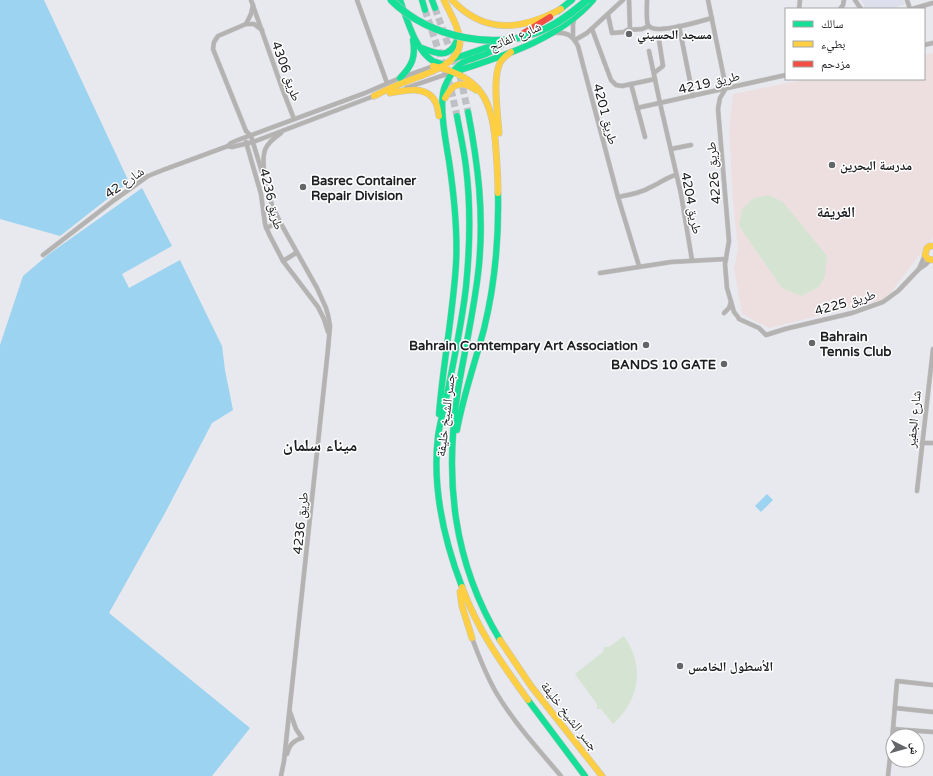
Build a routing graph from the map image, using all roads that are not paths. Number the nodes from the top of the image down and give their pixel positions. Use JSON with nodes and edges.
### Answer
{"nodes":[{"id":1,"x":251,"y":0,"type":"edge"},
{"id":2,"x":357,"y":0,"type":"edge"},
{"id":3,"x":391,"y":0,"type":"edge"},
{"id":4,"x":400,"y":0,"type":"edge"},
{"id":5,"x":422,"y":0,"type":"edge"},
{"id":6,"x":432,"y":0,"type":"edge"},
{"id":7,"x":444,"y":0,"type":"edge"},
{"id":8,"x":452,"y":0,"type":"edge"},
{"id":9,"x":572,"y":0,"type":"edge"},
{"id":10,"x":586,"y":0,"type":"edge"},
{"id":11,"x":593,"y":0,"type":"edge"},
{"id":12,"x":623,"y":0,"type":"edge"},
{"id":13,"x":629,"y":0,"type":"edge"},
{"id":14,"x":647,"y":0,"type":"edge"},
{"id":15,"x":708,"y":0,"type":"edge"},
{"id":16,"x":933,"y":4,"type":"edge"},
{"id":17,"x":253,"y":5,"type":"junction"},
{"id":18,"x":435,"y":8,"type":"tunnel mouth"},
{"id":19,"x":915,"y":8,"type":"edge"},
{"id":20,"x":561,"y":9,"type":"junction"},
{"id":21,"x":425,"y":10,"type":"tunnel mouth"},
{"id":22,"x":608,"y":15,"type":"junction"},
{"id":23,"x":574,"y":18,"type":"junction"},
{"id":24,"x":712,"y":18,"type":"junction"},
{"id":25,"x":246,"y":24,"type":"junction"},
{"id":26,"x":410,"y":26,"type":"junction"},
{"id":27,"x":649,"y":26,"type":"junction"},
{"id":28,"x":679,"y":26,"type":"junction"},
{"id":29,"x":592,"y":29,"type":"junction"},
{"id":30,"x":262,"y":30,"type":"junction"},
{"id":31,"x":630,"y":30,"type":"junction"},
{"id":32,"x":459,"y":33,"type":"junction"},
{"id":33,"x":552,"y":33,"type":"junction"},
{"id":34,"x":574,"y":38,"type":"junction"},
{"id":35,"x":660,"y":40,"type":"dead end"},
{"id":36,"x":506,"y":41,"type":"junction"},
{"id":37,"x":420,"y":47,"type":"junction"},
{"id":38,"x":649,"y":51,"type":"dead end"},
{"id":39,"x":511,"y":52,"type":"junction"},
{"id":40,"x":454,"y":58,"type":"junction"},
{"id":41,"x":440,"y":65,"type":"junction"},
{"id":42,"x":459,"y":69,"type":"junction"},
{"id":43,"x":654,"y":73,"type":"junction"},
{"id":44,"x":785,"y":75,"type":"edge"},
{"id":45,"x":436,"y":77,"type":"joint"},
{"id":46,"x":400,"y":78,"type":"junction"},
{"id":47,"x":655,"y":79,"type":"junction"},
{"id":48,"x":388,"y":83,"type":"junction"},
{"id":49,"x":631,"y":84,"type":"junction"},
{"id":50,"x":726,"y":88,"type":"junction"},
{"id":51,"x":390,"y":93,"type":"junction"},
{"id":52,"x":374,"y":96,"type":"junction"},
{"id":53,"x":484,"y":96,"type":"junction"},
{"id":54,"x":693,"y":96,"type":"junction"},
{"id":55,"x":340,"y":102,"type":"junction"},
{"id":56,"x":660,"y":103,"type":"junction"},
{"id":57,"x":342,"y":108,"type":"junction"},
{"id":58,"x":637,"y":108,"type":"junction"},
{"id":59,"x":443,"y":110,"type":"junction"},
{"id":60,"x":468,"y":112,"type":"tunnel mouth"},
{"id":61,"x":457,"y":116,"type":"tunnel mouth"},
{"id":62,"x":294,"y":119,"type":"junction"},
{"id":63,"x":286,"y":130,"type":"junction"},
{"id":64,"x":246,"y":131,"type":"junction"},
{"id":65,"x":251,"y":136,"type":"junction"},
{"id":66,"x":445,"y":136,"type":"junction"},
{"id":67,"x":645,"y":137,"type":"dead end"},
{"id":68,"x":245,"y":138,"type":"junction"},
{"id":69,"x":252,"y":142,"type":"junction"},
{"id":70,"x":246,"y":144,"type":"junction"},
{"id":71,"x":691,"y":145,"type":"dead end"},
{"id":72,"x":228,"y":146,"type":"junction"},
{"id":73,"x":671,"y":149,"type":"junction"},
{"id":74,"x":497,"y":161,"type":"junction"},
{"id":75,"x":676,"y":174,"type":"junction"},
{"id":76,"x":265,"y":181,"type":"junction"},
{"id":77,"x":618,"y":198,"type":"junction"},
{"id":78,"x":280,"y":222,"type":"junction"},
{"id":79,"x":266,"y":228,"type":"junction"},
{"id":80,"x":933,"y":246,"type":"edge"},
{"id":81,"x":296,"y":253,"type":"junction"},
{"id":82,"x":925,"y":254,"type":"junction"},
{"id":83,"x":43,"y":255,"type":"dead end"},
{"id":84,"x":726,"y":259,"type":"junction"},
{"id":85,"x":692,"y":260,"type":"junction"},
{"id":86,"x":932,"y":260,"type":"edge"},
{"id":87,"x":283,"y":261,"type":"junction"},
{"id":88,"x":639,"y":266,"type":"junction"},
{"id":89,"x":919,"y":269,"type":"junction"},
{"id":90,"x":600,"y":273,"type":"dead end"},
{"id":91,"x":731,"y":300,"type":"junction"},
{"id":92,"x":724,"y":313,"type":"dead end"},
{"id":93,"x":766,"y":335,"type":"joint"},
{"id":94,"x":329,"y":338,"type":"junction"},
{"id":95,"x":933,"y":349,"type":"edge"},
{"id":96,"x":933,"y":352,"type":"edge"},
{"id":97,"x":438,"y":436,"type":"junction"},
{"id":98,"x":922,"y":443,"type":"junction"},
{"id":99,"x":933,"y":443,"type":"edge"},
{"id":100,"x":451,"y":455,"type":"junction"},
{"id":101,"x":917,"y":492,"type":"dead end"},
{"id":102,"x":459,"y":580,"type":"junction"},
{"id":103,"x":472,"y":638,"type":"joint"},
{"id":104,"x":933,"y":685,"type":"edge"},
{"id":105,"x":895,"y":708,"type":"junction"},
{"id":106,"x":290,"y":710,"type":"junction"},
{"id":107,"x":933,"y":712,"type":"edge"},
{"id":108,"x":893,"y":728,"type":"edge"},
{"id":109,"x":284,"y":761,"type":"junction"},
{"id":110,"x":281,"y":776,"type":"edge"},
{"id":111,"x":561,"y":776,"type":"edge"},
{"id":112,"x":586,"y":776,"type":"edge"},
{"id":113,"x":602,"y":776,"type":"edge"}],
"edges":[{"from":1,"to":17,"type":"street","name":"طريق 4306"},
{"from":2,"to":48,"type":"street"},
{"from":3,"to":10,"type":"main road","bridge":true},
{"from":4,"to":26,"type":"main road"},
{"from":5,"to":21,"type":"main road"},
{"from":6,"to":18,"type":"main road"},
{"from":7,"to":32,"type":"main road"},
{"from":8,"to":20,"type":"main road"},
{"from":9,"to":20,"type":"main road","name":"شارع الفاتح"},
{"from":11,"to":23,"type":"main road","name":"شارع الفاتح"},
{"from":12,"to":22,"type":"street"},
{"from":13,"to":31,"type":"street"},
{"from":14,"to":27,"type":"street"},
{"from":15,"to":24,"type":"street"},
{"from":16,"to":19,"type":"street"},
{"from":17,"to":25,"type":"street"},
{"from":17,"to":30,"type":"street","name":"طريق 4306"},
{"from":20,"to":36,"type":"main road","name":"شارع الفاتح"},
{"from":22,"to":29,"type":"street"},
{"from":22,"to":31,"type":"street"},
{"from":23,"to":33,"type":"main road","name":"شارع الفاتح"},
{"from":23,"to":34,"type":"street","name":"طريق 4201"},
{"from":24,"to":28,"type":"street"},
{"from":24,"to":50,"type":"street"},
{"from":25,"to":30,"type":"street","name":"طريق 4306"},
{"from":25,"to":64,"type":"street"},
{"from":26,"to":37,"type":"main road"},
{"from":26,"to":46,"type":"main road"},
{"from":27,"to":28,"type":"street"},
{"from":27,"to":31,"type":"street"},
{"from":28,"to":54,"type":"street"},
{"from":29,"to":34,"type":"street"},
{"from":29,"to":49,"type":"street"},
{"from":30,"to":62,"type":"street","name":"طريق 4306"},
{"from":32,"to":37,"type":"main road"},
{"from":32,"to":40,"type":"main road"},
{"from":33,"to":34,"type":"street"},
{"from":33,"to":39,"type":"main road","name":"شارع الفاتح"},
{"from":34,"to":77,"type":"street","name":"طريق 4201"},
{"from":35,"to":43,"type":"street"},
{"from":36,"to":40,"type":"main road","name":"شارع الفاتح"},
{"from":36,"to":42,"type":"main road"},
{"from":37,"to":41,"type":"main road"},
{"from":38,"to":43,"type":"street","name":"طريق 4204"},
{"from":39,"to":42,"type":"main road","name":"شارع الفاتح"},
{"from":39,"to":74,"type":"main road"},
{"from":40,"to":41,"type":"main road","name":"شارع الفاتح"},
{"from":41,"to":42,"type":"main road"},
{"from":41,"to":46,"type":"street","name":"شارع 42"},
{"from":41,"to":52,"type":"main road","name":"شارع الفاتح"},
{"from":42,"to":45,"type":"street","name":"شارع الفاتح"},
{"from":42,"to":53,"type":"main road"},
{"from":42,"to":59,"type":"main road"},
{"from":43,"to":47,"type":"street","name":"طريق 4204"},
{"from":44,"to":50,"type":"street","name":"طريق 4219"},
{"from":45,"to":51,"type":"street","name":"شارع 42"},
{"from":46,"to":48,"type":"street","name":"شارع 42"},
{"from":47,"to":49,"type":"street"},
{"from":47,"to":56,"type":"street","name":"طريق 4204"},
{"from":48,"to":55,"type":"street","name":"شارع 42"},
{"from":49,"to":58,"type":"street"},
{"from":50,"to":54,"type":"street","name":"طريق 4219"},
{"from":50,"to":84,"type":"street","name":"طريق 4226"},
{"from":51,"to":52,"type":"street","name":"شارع 42"},
{"from":51,"to":66,"type":"main road"},
{"from":52,"to":57,"type":"street","name":"شارع 42"},
{"from":53,"to":59,"type":"main road"},
{"from":53,"to":74,"type":"main road"},
{"from":54,"to":56,"type":"street","name":"طريق 4219"},
{"from":55,"to":57,"type":"street"},
{"from":55,"to":62,"type":"street","name":"شارع 42"},
{"from":56,"to":58,"type":"street","name":"طريق 4219"},
{"from":56,"to":73,"type":"street","name":"طريق 4204"},
{"from":57,"to":63,"type":"street","name":"شارع 42"},
{"from":58,"to":67,"type":"street"},
{"from":59,"to":66,"type":"main road"},
{"from":60,"to":100,"type":"main road","name":"جسر الشيخ خليفة"},
{"from":61,"to":97,"type":"main road","name":"جسر الشيخ خليفة"},
{"from":62,"to":65,"type":"street","name":"شارع 42"},
{"from":63,"to":69,"type":"street","name":"شارع 42"},
{"from":63,"to":76,"type":"street"},
{"from":64,"to":65,"type":"street"},
{"from":64,"to":68,"type":"street"},
{"from":65,"to":68,"type":"street","name":"شارع 42"},
{"from":65,"to":69,"type":"street"},
{"from":66,"to":97,"type":"main road"},
{"from":68,"to":70,"type":"street"},
{"from":68,"to":72,"type":"street","name":"شارع 42"},
{"from":69,"to":70,"type":"street","name":"شارع 42"},
{"from":69,"to":76,"type":"street","name":"طريق 4236"},
{"from":70,"to":72,"type":"street","name":"شارع 42"},
{"from":70,"to":79,"type":"street","name":"طريق 4236"},
{"from":71,"to":73,"type":"street"},
{"from":72,"to":83,"type":"street","name":"شارع 42"},
{"from":73,"to":75,"type":"street","name":"طريق 4204"},
{"from":74,"to":100,"type":"main road"},
{"from":75,"to":77,"type":"street"},
{"from":75,"to":85,"type":"street","name":"طريق 4204"},
{"from":76,"to":78,"type":"street","name":"طريق 4236"},
{"from":77,"to":88,"type":"street"},
{"from":78,"to":79,"type":"street"},
{"from":78,"to":81,"type":"street","name":"طريق 4236"},
{"from":79,"to":87,"type":"street","name":"طريق 4236"},
{"from":80,"to":82,"type":"main road"},
{"from":81,"to":87,"type":"street"},
{"from":81,"to":94,"type":"street","name":"طريق 4236"},
{"from":82,"to":86,"type":"main road"},
{"from":82,"to":89,"type":"street","name":"طريق 4225"},
{"from":84,"to":85,"type":"street"},
{"from":84,"to":91,"type":"street","name":"طريق 4226"},
{"from":85,"to":88,"type":"street"},
{"from":86,"to":89,"type":"street","name":"طريق 4225"},
{"from":87,"to":94,"type":"street","name":"طريق 4236"},
{"from":88,"to":90,"type":"street"},
{"from":89,"to":93,"type":"street","name":"طريق 4225"},
{"from":91,"to":92,"type":"street"},
{"from":91,"to":93,"type":"street","name":"طريق 4226"},
{"from":94,"to":106,"type":"street","name":"طريق 4236"},
{"from":95,"to":96,"type":"street","name":"شارع الجفير"},
{"from":96,"to":98,"type":"street","name":"شارع الجفير"},
{"from":97,"to":102,"type":"main road","name":"جسر الشيخ خليفة"},
{"from":98,"to":99,"type":"street"},
{"from":98,"to":101,"type":"street","name":"شارع الجفير"},
{"from":100,"to":113,"type":"main road","name":"جسر الشيخ خليفة"},
{"from":102,"to":103,"type":"main road"},
{"from":102,"to":112,"type":"main road","name":"جسر الشيخ خليفة"},
{"from":103,"to":111,"type":"street"},
{"from":104,"to":105,"type":"street"},
{"from":105,"to":107,"type":"street"},
{"from":105,"to":108,"type":"street"},
{"from":106,"to":109,"type":"street","name":"طريق 4236"},
{"from":106,"to":109,"type":"street","name":"طريق 4236"},
{"from":109,"to":110,"type":"street"}]}
